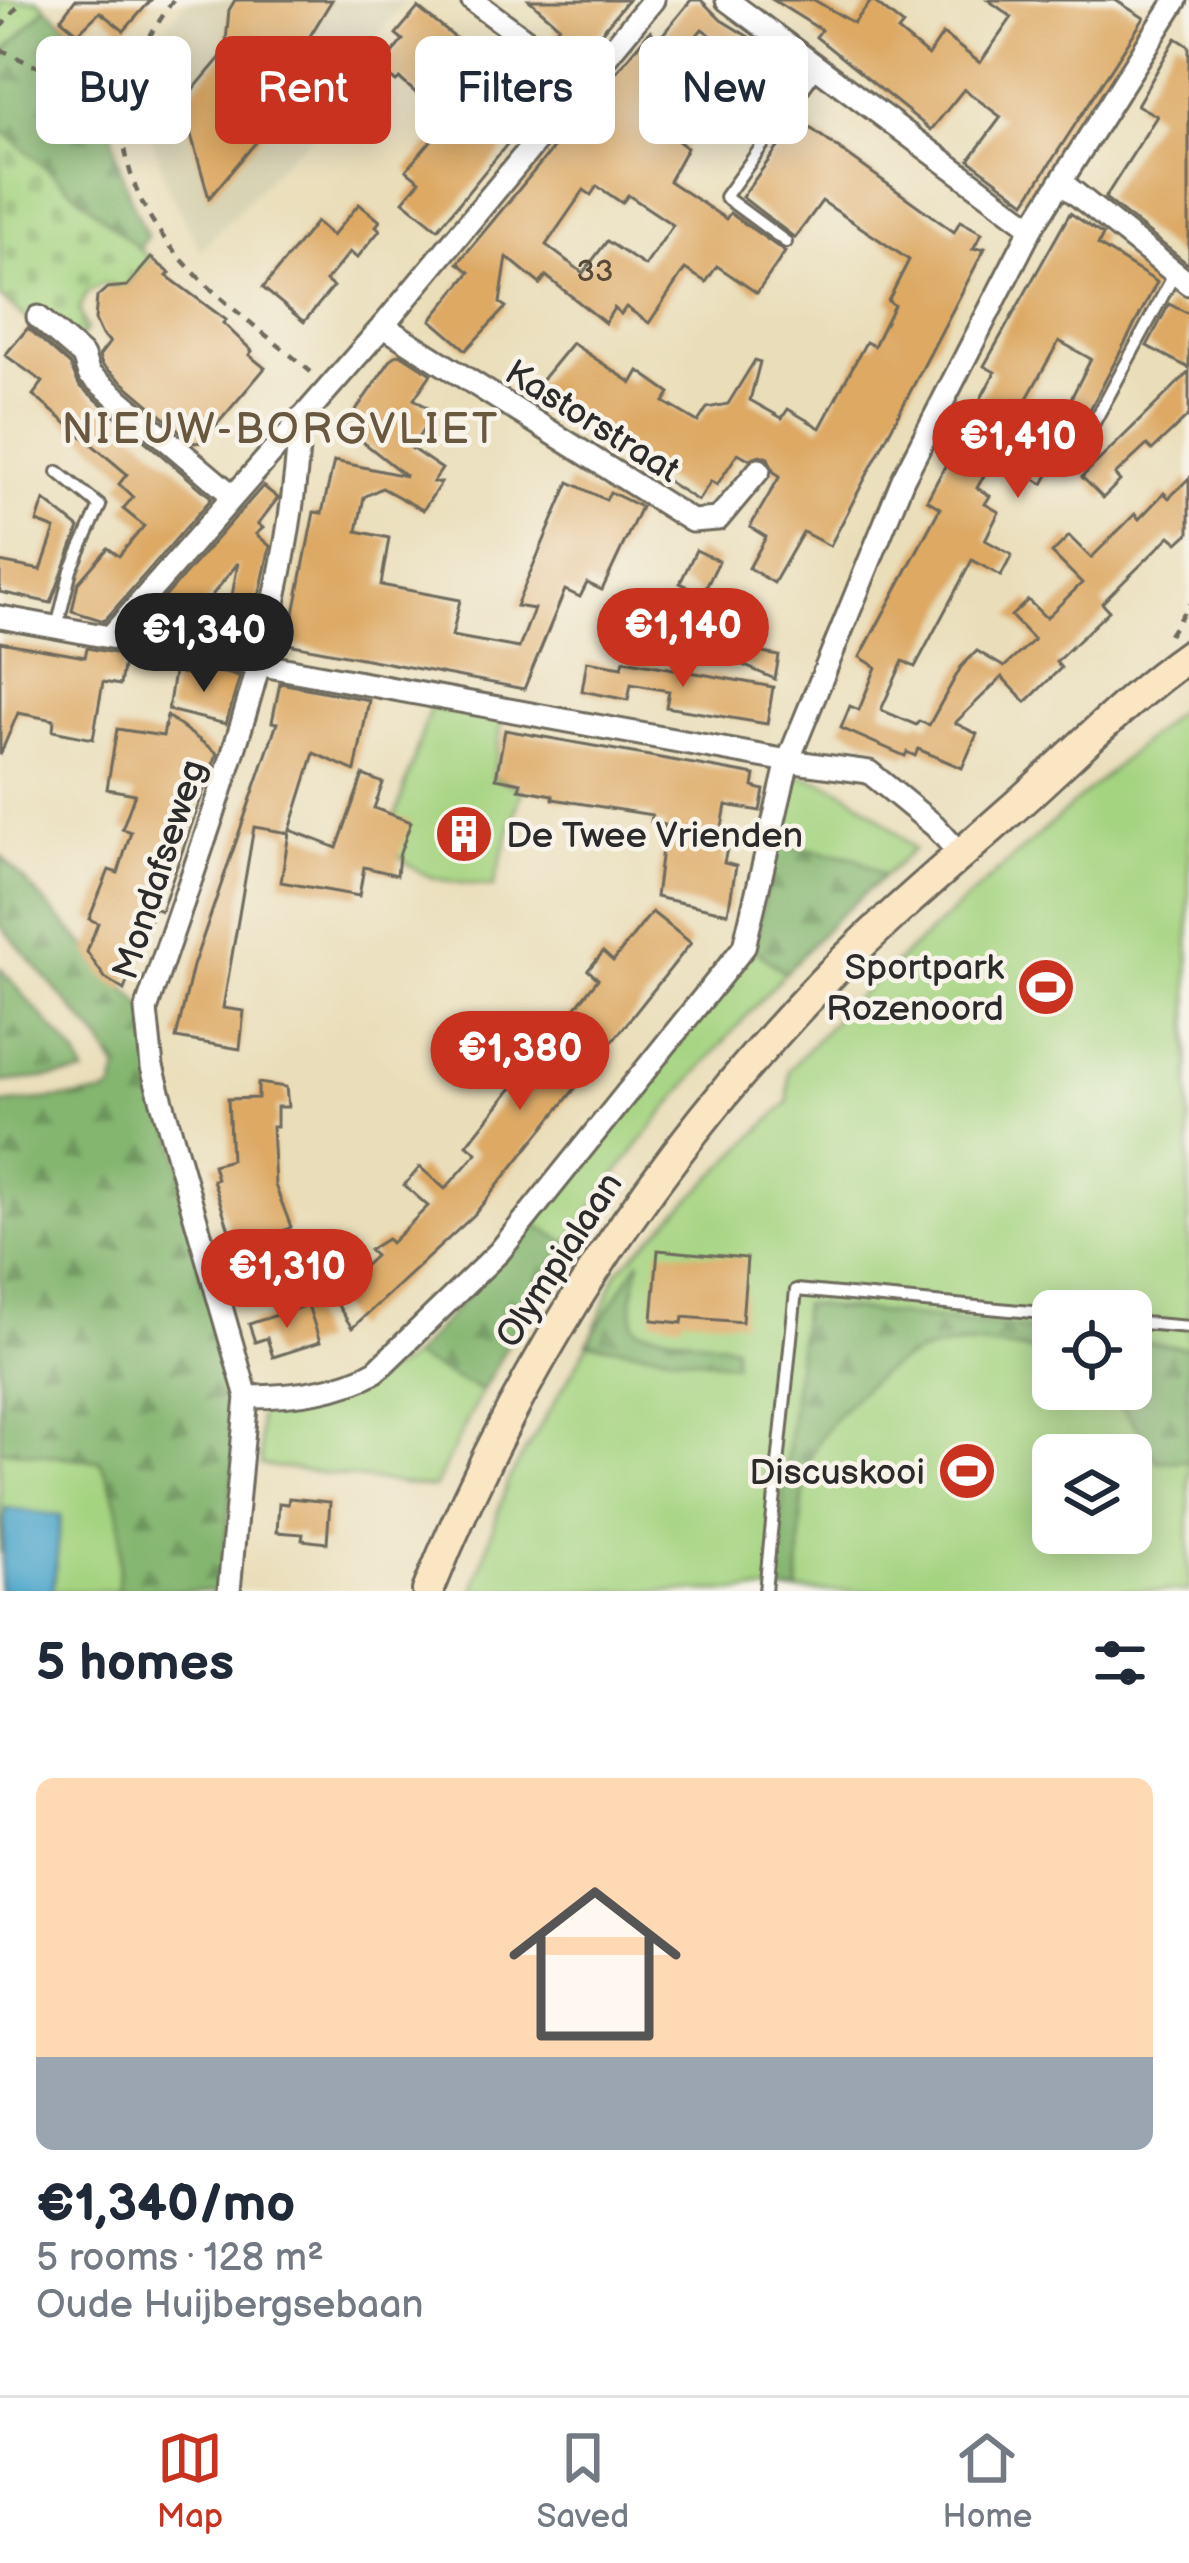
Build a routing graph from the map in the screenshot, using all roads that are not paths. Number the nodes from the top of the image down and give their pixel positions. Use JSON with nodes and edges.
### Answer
{"nodes":[{"id":1,"x":472,"y":0,"type":"edge"},
{"id":2,"x":653,"y":0,"type":"edge"},
{"id":3,"x":727,"y":0,"type":"edge"},
{"id":4,"x":1176,"y":0,"type":"edge"},
{"id":5,"x":521,"y":36,"type":"edge"},
{"id":6,"x":615,"y":45,"type":"edge"},
{"id":7,"x":819,"y":67,"type":"junction"},
{"id":8,"x":533,"y":144,"type":"edge"},
{"id":9,"x":1061,"y":182,"type":"junction"},
{"id":10,"x":1032,"y":227,"type":"junction"},
{"id":11,"x":786,"y":242,"type":"dead end"},
{"id":12,"x":1182,"y":278,"type":"edge"},
{"id":13,"x":38,"y":317,"type":"dead end"},
{"id":14,"x":383,"y":326,"type":"junction"},
{"id":15,"x":300,"y":419,"type":"junction"},
{"id":16,"x":1076,"y":456,"type":"dead end"},
{"id":17,"x":759,"y":470,"type":"dead end"},
{"id":18,"x":58,"y":472,"type":"dead end"},
{"id":19,"x":233,"y":496,"type":"junction"},
{"id":20,"x":0,"y":617,"type":"edge"},
{"id":21,"x":58,"y":627,"type":"junction"},
{"id":22,"x":111,"y":636,"type":"junction"},
{"id":23,"x":1185,"y":654,"type":"edge"},
{"id":24,"x":261,"y":662,"type":"junction"},
{"id":25,"x":788,"y":760,"type":"junction"},
{"id":26,"x":961,"y":855,"type":"junction"},
{"id":27,"x":1032,"y":1312,"type":"edge"},
{"id":28,"x":1152,"y":1324,"type":"edge"},
{"id":29,"x":1189,"y":1327,"type":"edge"},
{"id":30,"x":247,"y":1397,"type":"junction"},
{"id":31,"x":229,"y":1591,"type":"edge"},
{"id":32,"x":428,"y":1591,"type":"edge"},
{"id":33,"x":765,"y":1591,"type":"edge"}],
"edges":[{"from":1,"to":5,"type":"street"},
{"from":2,"to":6,"type":"street"},
{"from":3,"to":7,"type":"street"},
{"from":4,"to":9,"type":"street"},
{"from":7,"to":10,"type":"street"},
{"from":7,"to":11,"type":"lane"},
{"from":8,"to":14,"type":"street"},
{"from":9,"to":10,"type":"street"},
{"from":9,"to":12,"type":"street"},
{"from":10,"to":25,"type":"street"},
{"from":12,"to":16,"type":"lane"},
{"from":13,"to":19,"type":"street"},
{"from":14,"to":15,"type":"street"},
{"from":14,"to":17,"type":"street","name":"Kastorstraat"},
{"from":15,"to":19,"type":"street"},
{"from":15,"to":24,"type":"street","name":"Mondafseweg"},
{"from":18,"to":21,"type":"lane"},
{"from":19,"to":22,"type":"street"},
{"from":20,"to":21,"type":"street"},
{"from":21,"to":22,"type":"street"},
{"from":22,"to":24,"type":"street"},
{"from":23,"to":26,"type":"main road","name":"Olympialaan"},
{"from":24,"to":25,"type":"street"},
{"from":24,"to":30,"type":"street","name":"Mondafseweg"},
{"from":25,"to":26,"type":"street"},
{"from":25,"to":30,"type":"street"},
{"from":26,"to":32,"type":"main road","name":"Olympialaan"},
{"from":27,"to":33,"type":"lane"},
{"from":28,"to":29,"type":"lane"},
{"from":30,"to":31,"type":"street","name":"Mondafseweg"}]}
